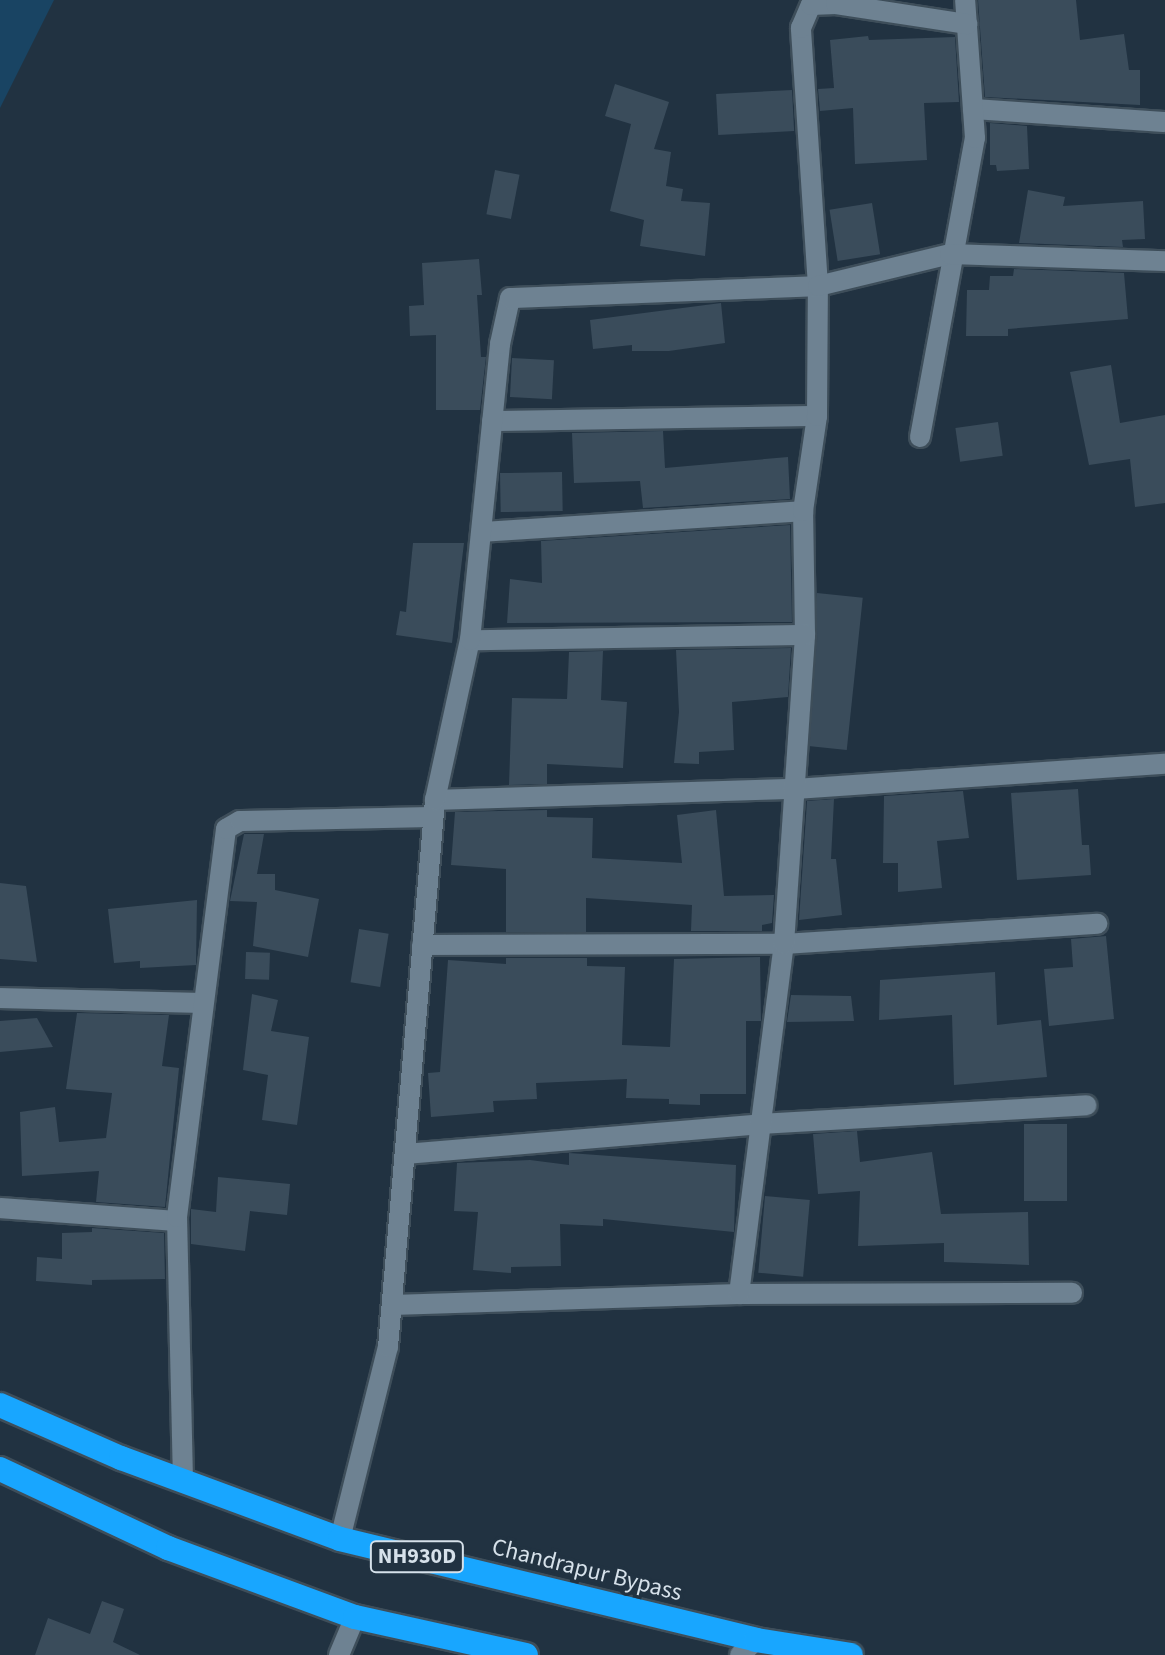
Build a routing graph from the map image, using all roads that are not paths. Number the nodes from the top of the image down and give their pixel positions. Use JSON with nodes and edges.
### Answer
{"nodes":[{"id":1,"x":965,"y":0,"type":"edge"},
{"id":2,"x":967,"y":24,"type":"junction"},
{"id":3,"x":973,"y":109,"type":"junction"},
{"id":4,"x":1165,"y":122,"type":"edge"},
{"id":5,"x":950,"y":254,"type":"junction"},
{"id":6,"x":1165,"y":261,"type":"edge"},
{"id":7,"x":818,"y":286,"type":"junction"},
{"id":8,"x":817,"y":416,"type":"junction"},
{"id":9,"x":492,"y":421,"type":"junction"},
{"id":10,"x":920,"y":437,"type":"dead end"},
{"id":11,"x":803,"y":511,"type":"junction"},
{"id":12,"x":482,"y":532,"type":"junction"},
{"id":13,"x":805,"y":635,"type":"junction"},
{"id":14,"x":470,"y":640,"type":"junction"},
{"id":15,"x":1165,"y":764,"type":"edge"},
{"id":16,"x":794,"y":789,"type":"junction"},
{"id":17,"x":434,"y":809,"type":"junction"},
{"id":18,"x":1097,"y":924,"type":"dead end"},
{"id":19,"x":784,"y":944,"type":"junction"},
{"id":20,"x":422,"y":945,"type":"junction"},
{"id":21,"x":0,"y":998,"type":"edge"},
{"id":22,"x":203,"y":1003,"type":"junction"},
{"id":23,"x":1086,"y":1105,"type":"dead end"},
{"id":24,"x":761,"y":1124,"type":"junction"},
{"id":25,"x":406,"y":1154,"type":"junction"},
{"id":26,"x":0,"y":1208,"type":"edge"},
{"id":27,"x":177,"y":1221,"type":"junction"},
{"id":28,"x":1072,"y":1293,"type":"dead end"},
{"id":29,"x":739,"y":1294,"type":"junction"},
{"id":30,"x":392,"y":1305,"type":"junction"},
{"id":31,"x":0,"y":1405,"type":"edge"},
{"id":32,"x":0,"y":1469,"type":"edge"},
{"id":33,"x":183,"y":1481,"type":"junction"},
{"id":34,"x":340,"y":1539,"type":"junction"},
{"id":35,"x":355,"y":1617,"type":"junction"},
{"id":36,"x":748,"y":1648,"type":"edge"},
{"id":37,"x":339,"y":1655,"type":"edge"},
{"id":38,"x":526,"y":1655,"type":"edge"},
{"id":39,"x":851,"y":1655,"type":"edge"}],
"edges":[{"from":1,"to":2,"type":"street"},
{"from":2,"to":3,"type":"street"},
{"from":2,"to":7,"type":"street"},
{"from":3,"to":4,"type":"street"},
{"from":3,"to":5,"type":"street"},
{"from":5,"to":6,"type":"street"},
{"from":5,"to":7,"type":"street"},
{"from":5,"to":10,"type":"street"},
{"from":7,"to":8,"type":"street"},
{"from":7,"to":9,"type":"street"},
{"from":8,"to":9,"type":"street"},
{"from":8,"to":11,"type":"street"},
{"from":9,"to":12,"type":"street"},
{"from":11,"to":12,"type":"street"},
{"from":11,"to":13,"type":"street"},
{"from":12,"to":14,"type":"street"},
{"from":13,"to":14,"type":"street"},
{"from":13,"to":16,"type":"street"},
{"from":14,"to":17,"type":"street"},
{"from":15,"to":16,"type":"street"},
{"from":16,"to":17,"type":"street"},
{"from":16,"to":19,"type":"street"},
{"from":17,"to":20,"type":"street"},
{"from":17,"to":22,"type":"street"},
{"from":18,"to":19,"type":"street"},
{"from":19,"to":20,"type":"street"},
{"from":19,"to":24,"type":"street"},
{"from":20,"to":25,"type":"street"},
{"from":21,"to":22,"type":"street"},
{"from":22,"to":27,"type":"street"},
{"from":23,"to":24,"type":"street"},
{"from":24,"to":25,"type":"street"},
{"from":24,"to":29,"type":"street"},
{"from":25,"to":30,"type":"street"},
{"from":26,"to":27,"type":"street"},
{"from":27,"to":33,"type":"street"},
{"from":28,"to":29,"type":"street"},
{"from":29,"to":30,"type":"street"},
{"from":30,"to":34,"type":"street"},
{"from":31,"to":33,"type":"highway","name":"Chandrapur Bypass","number":"NH930D"},
{"from":32,"to":35,"type":"highway"},
{"from":33,"to":34,"type":"highway","name":"Chandrapur Bypass","number":"NH930D"},
{"from":34,"to":36,"type":"highway","name":"Chandrapur Bypass","number":"NH930D"},
{"from":35,"to":37,"type":"street"},
{"from":35,"to":38,"type":"highway"},
{"from":36,"to":39,"type":"highway","name":"Chandrapur Bypass","number":"NH930D"}]}
